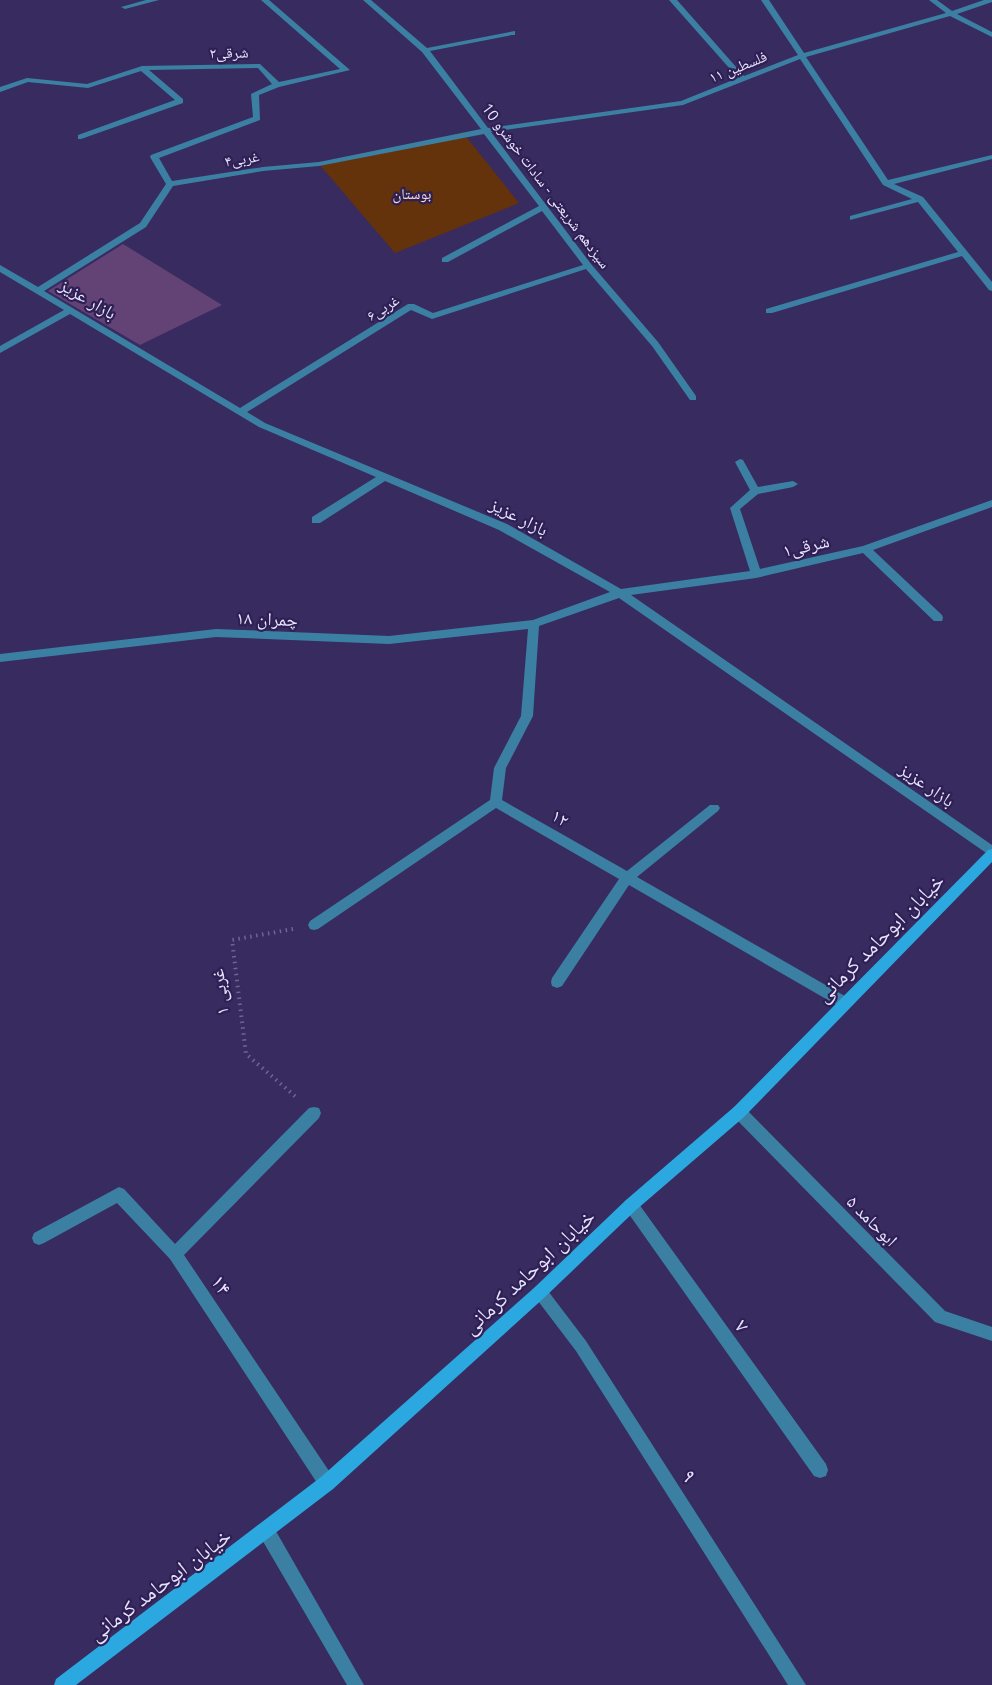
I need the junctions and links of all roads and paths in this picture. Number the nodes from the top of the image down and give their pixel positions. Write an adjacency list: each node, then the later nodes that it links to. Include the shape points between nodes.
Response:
1 (155, 0): 8 (street)
2 (265, 0): 16 (street, via 346,70)
3 (367, 0): 12 (street, سیزدهم شریعتی - سادات خوشرو 10)
4 (673, 0): 15 (street)
5 (765, 0): 13 (street)
6 (933, 0): 9 (street)
7 (991, 0): 9 (street, فلسطین ۱۱)
8 (125, 7)
9 (951, 14): 11 (street); 13 (street, فلسطین ۱۱)
10 (512, 33): 12 (street)
11 (992, 35)
12 (425, 50): 18 (street, سیزدهم شریعتی - سادات خوشرو 10)
13 (804, 55): 15 (street, فلسطین ۱۱); 21 (street)
14 (142, 68): 16 (street, شرقی۲, via 260,66); 17 (street, شرقی۲, via 88,86 27,80); 19 (street, via 180,101)
15 (743, 79): 18 (street, فلسطین ۱۱, via 683,103)
16 (277, 85): 22 (street, via 255,94 257,118 154,157)
17 (0, 90)
18 (488, 130): 22 (street, غربی۴, via 319,164); 24 (street, سیزدهم شریعتی - سادات خوشرو 10)
19 (81, 137)
20 (992, 157): 21 (street)
21 (886, 183): 23 (street)
22 (170, 184): 31 (street, via 143,225)
23 (920, 199): 25 (street); 26 (street)
24 (543, 207): 27 (street); 28 (street, سیزدهم شریعتی - سادات خوشرو 10)
25 (853, 218)
26 (963, 253): 30 (street); 33 (street)
27 (446, 260)
28 (588, 266): 35 (street, سیزدهم شریعتی - سادات خوشرو 10, via 655,344); 36 (street, غربی۶, via 432,315 411,306)
29 (0, 268): 31 (street, بازار عزیز)
30 (991, 286)
31 (39, 290): 32 (street, بازار عزیز)
32 (71, 310): 34 (street); 36 (street, بازار عزیز)
33 (769, 311)
34 (0, 350)
35 (693, 398)
36 (240, 412): 38 (street, بازار عزیز)
37 (740, 462): 40 (street)
38 (384, 477): 42 (street); 45 (street, بازار عزیز, via 503,527)
39 (793, 484): 40 (street)
40 (755, 491): 44 (street, via 735,508)
41 (992, 503): 43 (street, شرقی۱)
42 (316, 520)
43 (865, 549): 44 (street, شرقی۱); 46 (street)
44 (756, 574): 45 (street, شرقی۱)
45 (620, 593): 47 (street); 51 (street, بازار عزیز)
46 (938, 618)
47 (534, 624): 48 (street, چمران ۱۸, via 389,640 216,633); 49 (street, via 527,716 500,768)
48 (0, 658)
49 (496, 802): 52 (street, ۱۲); 53 (street)
50 (714, 808): 52 (street)
51 (992, 853): 55 (main road, خیابان ابوحامد کرمانی)
52 (626, 879): 54 (street); 55 (street, ۱۲)
53 (314, 925): 57 (path, ۱ غربی, via 232,940 246,1054)
54 (557, 982)
55 (845, 1003): 56 (main road, خیابان ابوحامد کرمانی)
56 (739, 1112): 58 (main road, خیابان ابوحامد کرمانی); 62 (street, ابوحامد ۵, via 940,1317)
57 (314, 1113): 60 (street)
58 (631, 1205): 61 (main road, خیابان ابوحامد کرمانی); 63 (street, ۷)
59 (39, 1238): 60 (street, ۱۴, via 119,1194)
60 (175, 1254): 64 (street, ۱۴)
61 (540, 1292): 64 (main road, خیابان ابوحامد کرمانی); 68 (street, ۹, via 581,1346)
62 (992, 1334)
63 (820, 1470)
64 (327, 1484): 65 (main road, خیابان ابوحامد کرمانی)
65 (267, 1532): 66 (main road, خیابان ابوحامد کرمانی); 67 (street)
66 (62, 1685)
67 (356, 1685)
68 (798, 1685)

